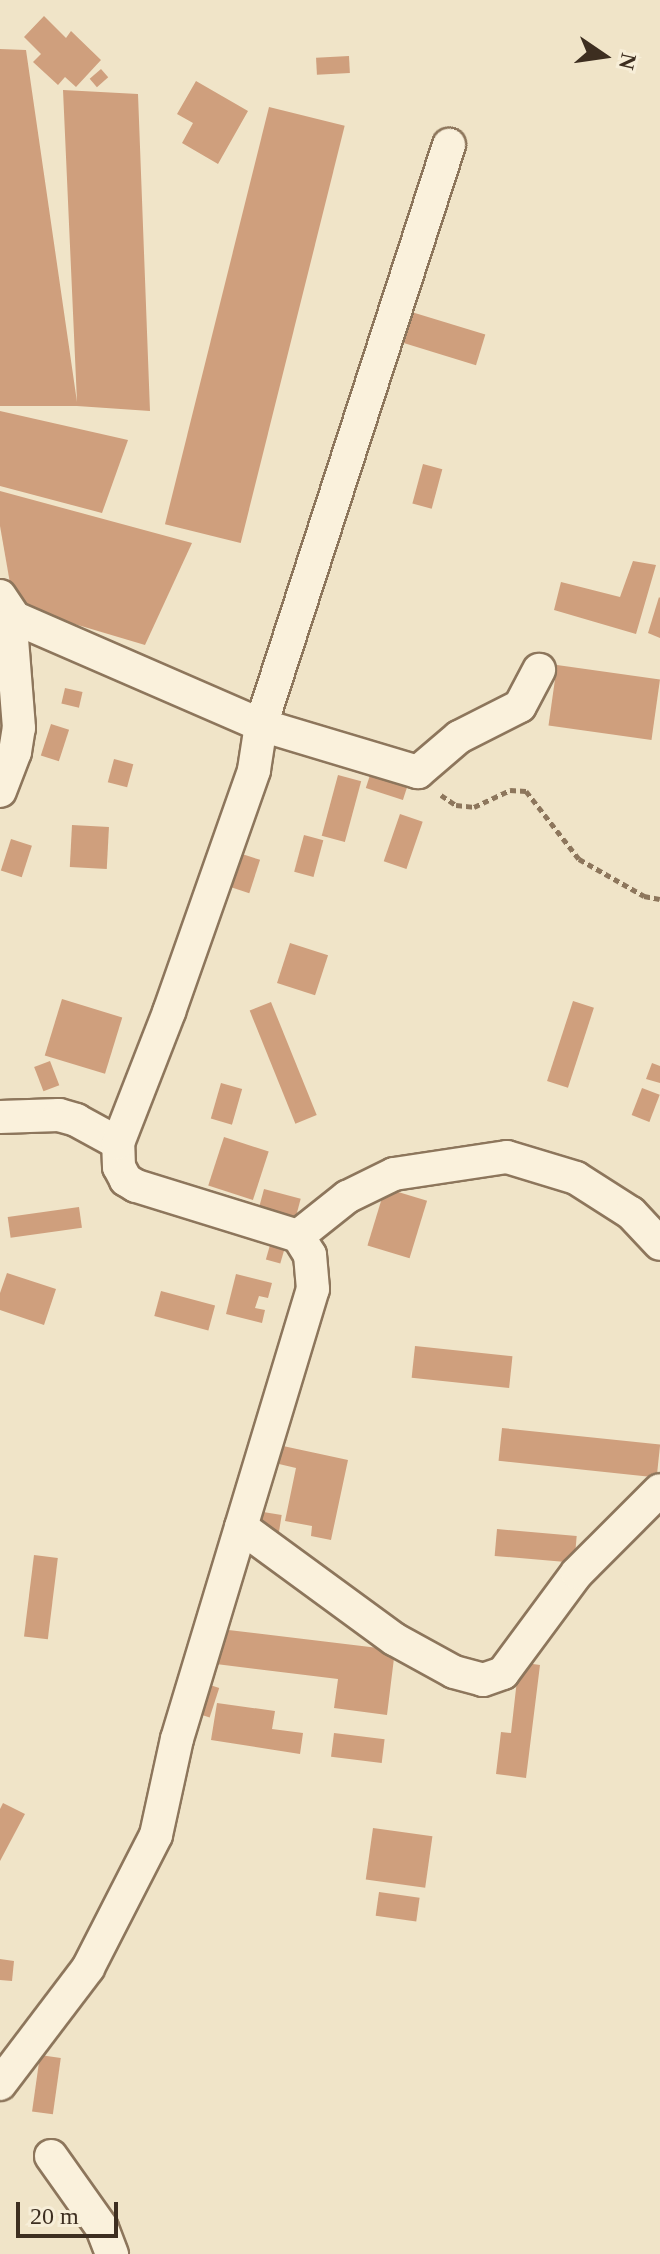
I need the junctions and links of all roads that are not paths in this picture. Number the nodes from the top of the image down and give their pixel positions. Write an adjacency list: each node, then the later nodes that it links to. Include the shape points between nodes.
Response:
1 (449, 145): 4 (street)
2 (8, 607): 4 (street); 5 (street, via 19,728)
3 (539, 670): 4 (street, via 520,706 459,737 418,772)
4 (261, 725): 7 (street, via 254,770)
5 (0, 791)
6 (0, 1117): 7 (street, via 59,1115)
7 (118, 1143): 8 (street, via 119,1167 136,1186)
8 (298, 1236): 9 (street, via 347,1197 394,1174 507,1157 576,1178 631,1213); 11 (street, via 310,1255 313,1289)
9 (660, 1244)
10 (660, 1490): 11 (street, via 577,1573 503,1673 483,1680 454,1672 394,1639)
11 (241, 1527): 12 (street, via 177,1739 156,1835 88,1968)
12 (0, 2084)
13 (51, 2156): 14 (street, via 102,2228)
14 (112, 2254)

